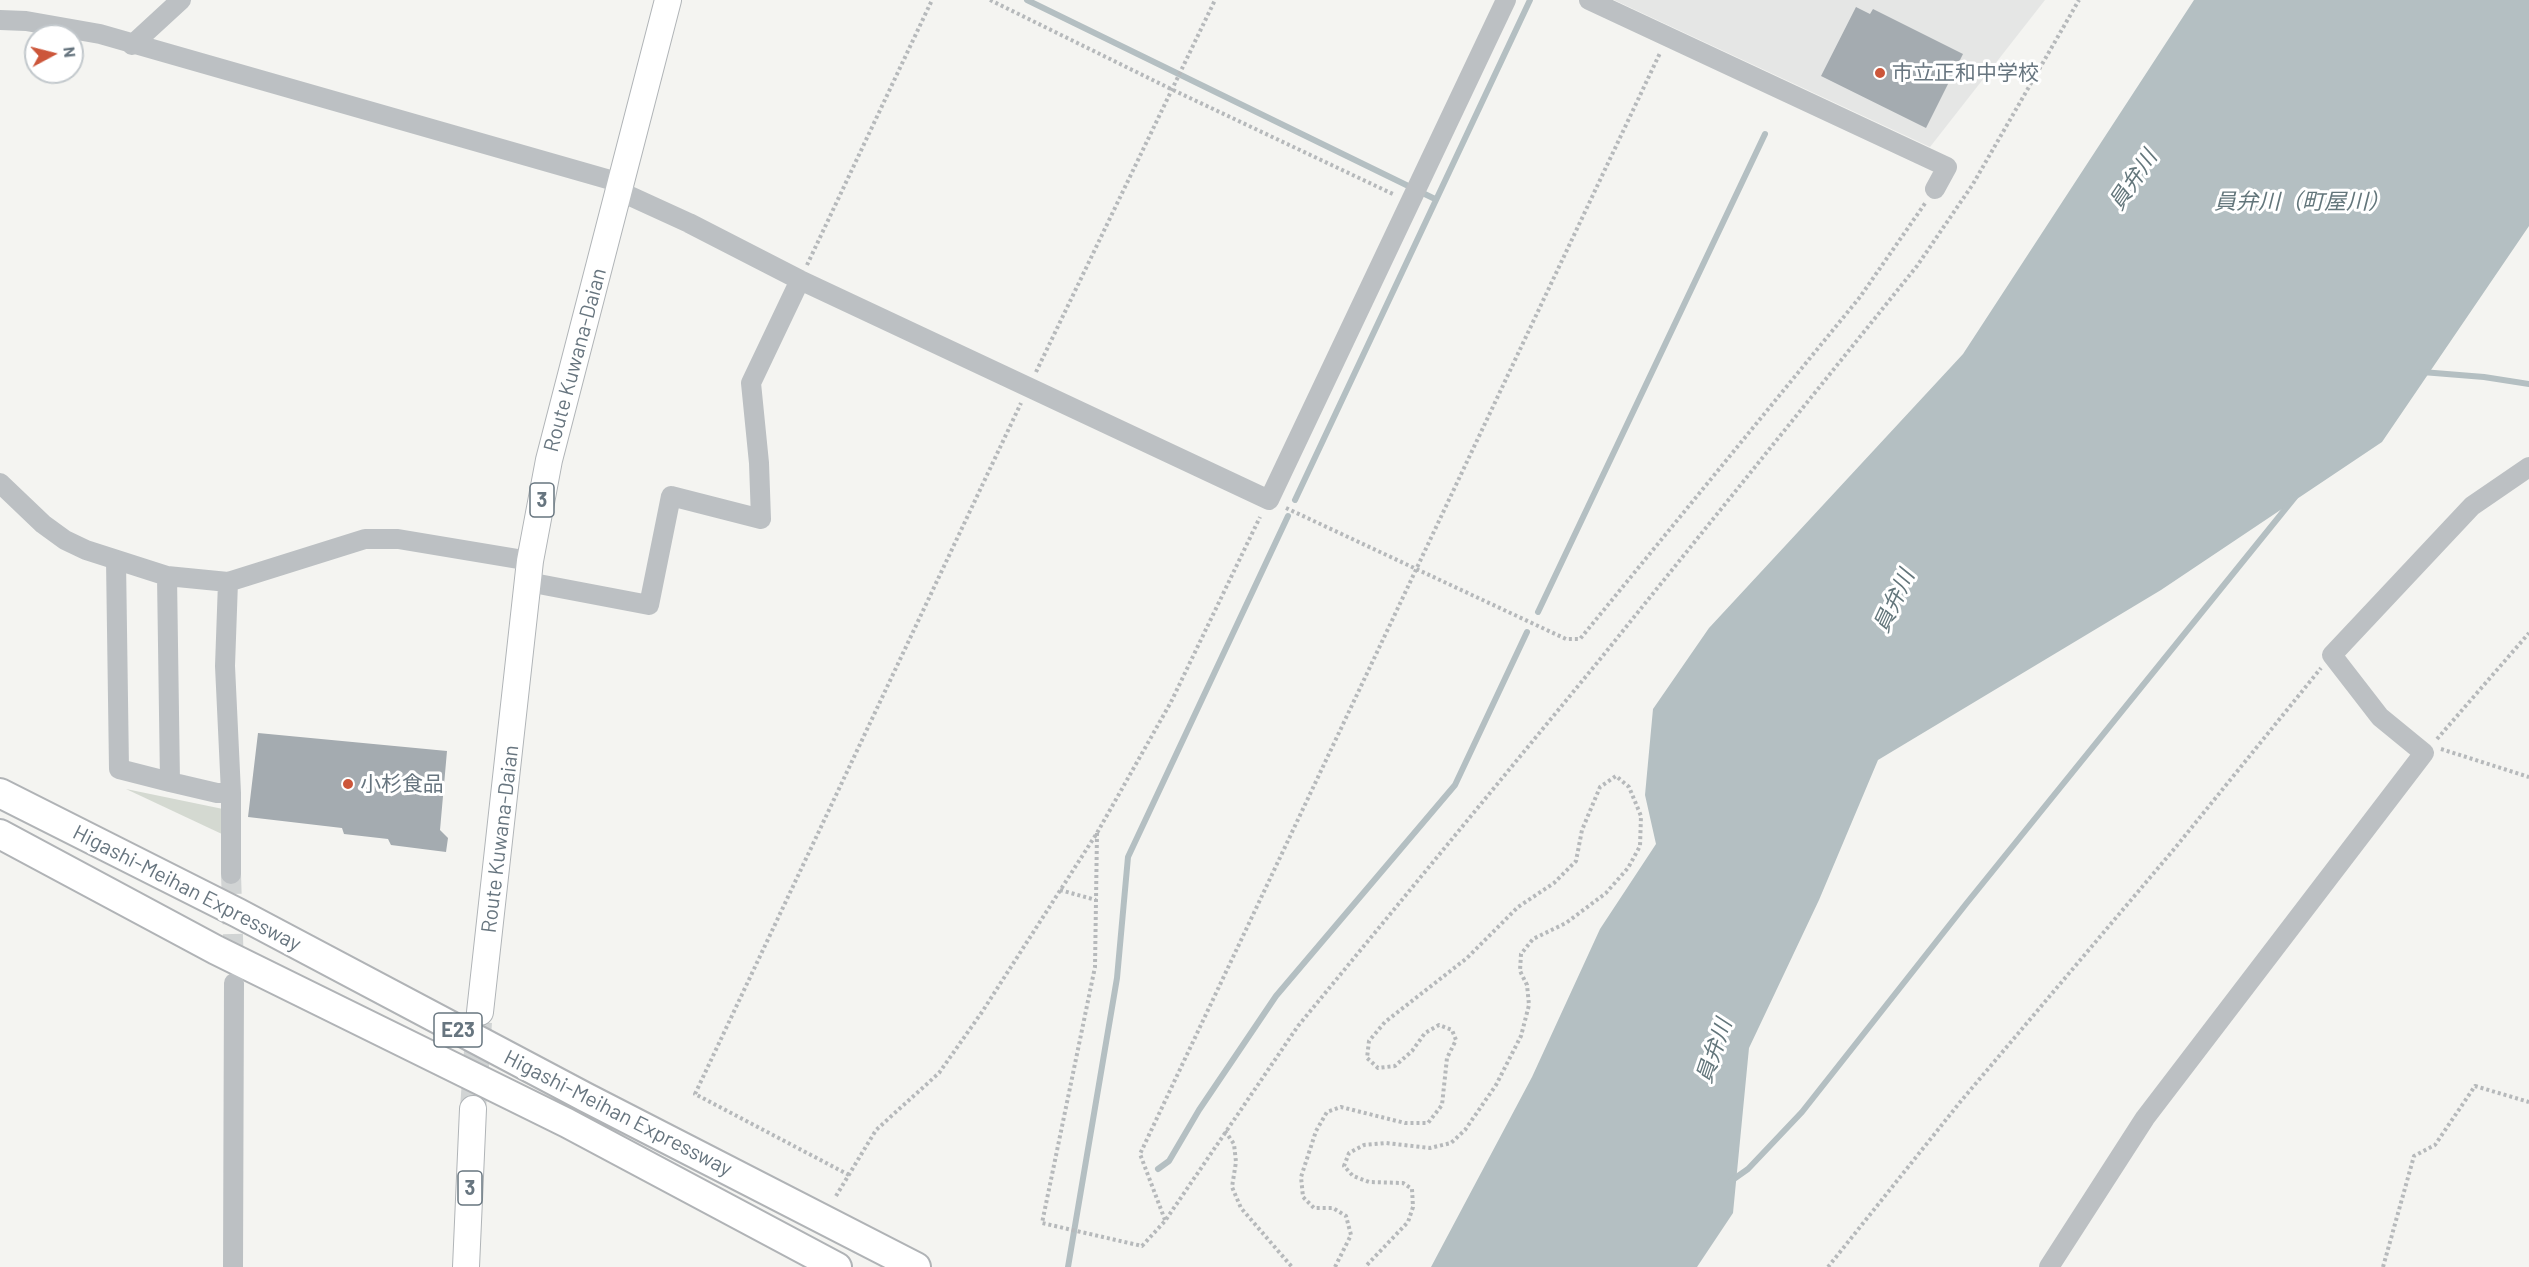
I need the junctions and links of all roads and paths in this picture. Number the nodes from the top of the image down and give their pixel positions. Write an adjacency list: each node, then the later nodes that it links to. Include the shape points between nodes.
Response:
1 (181, 0): 11 (street)
2 (668, 0): 13 (main road, Route Kuwana-Daian / 3)
3 (932, 0): 16 (path)
4 (990, 0): 12 (path)
5 (1215, 0): 12 (path)
6 (1506, 0): 15 (street)
7 (1589, 0): 10 (street)
8 (2079, 0): 41 (path, via 1973,184 1917,266 1298,1026)
9 (0, 20): 11 (street, via 100,34)
10 (1668, 36): 14 (street, via 1947,167); 22 (path)
11 (132, 45): 13 (street)
12 (1174, 88): 15 (path); 17 (path)
13 (620, 187): 16 (street); 23 (main road, Route Kuwana-Daian / 3, via 549,460)
14 (1935, 189): 22 (path, via 1860,297 1580,639 1566,639)
15 (1411, 201): 20 (street)
16 (800, 279): 17 (street); 23 (street, via 751,383 761,519 671,496 650,605)
17 (1029, 388): 20 (street); 42 (path, via 695,1094)
18 (2529, 467): 27 (street, via 2472,506)
19 (0, 483): 21 (street, via 43,525 65,540)
20 (1269, 500): 22 (path); 32 (path, via 1171,702)
21 (116, 560): 24 (street); 29 (street, via 118,769)
22 (1416, 569): 44 (path, via 1140,1154)
23 (529, 571): 25 (street, via 398,538 364,539); 38 (main road, Route Kuwana-Daian / 3)
24 (167, 576): 25 (street); 29 (street)
25 (228, 582): 31 (street, via 225,666)
26 (2529, 633): 28 (path, via 2432,746)
27 (2332, 655): 52 (path); 53 (street, via 2380,717 2424,753 2145,1118)
28 (2529, 777)
29 (170, 782): 31 (street)
30 (0, 793): 48 (highway, Higashi-Meihan Expressway / E23)
31 (231, 794): 34 (street)
32 (1097, 832): 35 (path); 36 (path)
33 (0, 834): 47 (highway, Higashi-Meihan Expressway / E23, via 216,950 567,1123)
34 (231, 874)
35 (1060, 890): 36 (path); 42 (path, via 939,1073 876,1130)
36 (1096, 900): 44 (path, via 1095,967 1042,1223 1142,1246)
37 (234, 983): 45 (street)
38 (480, 1012)
39 (2529, 1101): 54 (path, via 2475,1086 2435,1145 2414,1156)
40 (473, 1109): 46 (main road, 3)
41 (1225, 1131): 44 (path); 49 (path, via 1234,1144 1232,1187 1241,1208)
42 (849, 1175): 43 (path)
43 (836, 1197)
44 (1165, 1221)
45 (233, 1267)
46 (466, 1267)
47 (837, 1267)
48 (916, 1267)
49 (1292, 1267)
50 (1335, 1267): 51 (path, via 1351,1235 1346,1216 1333,1208 1314,1208 1303,1197 1301,1177 1316,1131 1327,1112 1341,1107 1405,1123 1428,1123 1442,1104 1447,1058 1456,1040 1452,1030 1438,1025 1425,1033 1395,1066 1378,1068 1367,1058 1369,1041 1385,1022 1467,958 1518,907 1554,883 1575,861 1582,830 1600,788 1616,777 1629,787 1641,816 1640,846 1628,868 1605,893 1566,923 1533,939 1521,954 1520,970 1527,985 1529,1005 1521,1036 1496,1086 1465,1130 1451,1143 1430,1148 1386,1143 1364,1145 1349,1153 1344,1166 1353,1176 1369,1182 1403,1183 1412,1189 1413,1206 1408,1222)
51 (1365, 1267)
52 (1828, 1267)
53 (2049, 1267)
54 (2383, 1267)

